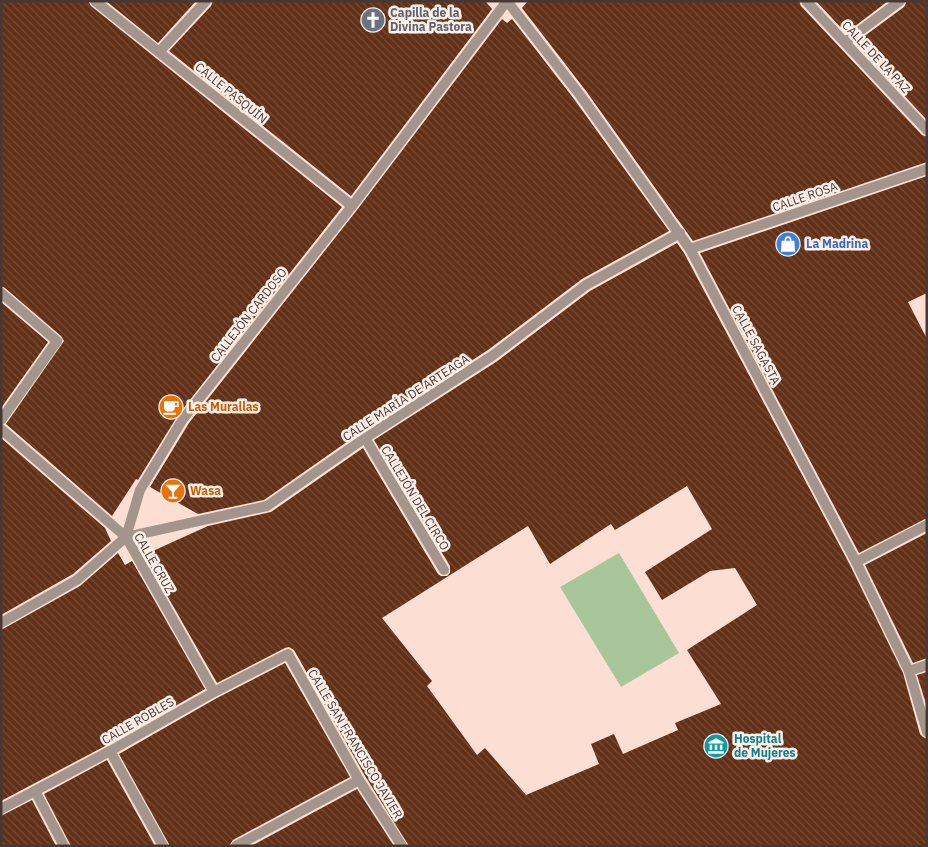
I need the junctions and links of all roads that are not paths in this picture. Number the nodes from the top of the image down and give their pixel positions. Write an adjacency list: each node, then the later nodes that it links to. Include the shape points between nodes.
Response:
1 (95, 1): 7 (street, CALLE PASQUÍN)
2 (206, 1): 7 (street)
3 (507, 1): 10 (street, CALLEJÓN CARDOSO); 11 (street, CALLE SAGASTA)
4 (806, 1): 6 (street, CALLE DE LA PAZ)
5 (900, 1): 6 (street)
6 (845, 42): 8 (street, CALLE DE LA PAZ)
7 (159, 52): 10 (street, CALLE PASQUÍN)
8 (927, 130)
9 (927, 169): 12 (street, CALLE ROSA)
10 (352, 206): 18 (street, CALLEJÓN CARDOSO, via 183,419 140,490)
11 (680, 233): 12 (street, CALLE SAGASTA); 16 (street, CALLE MARÍA DE ARTEAGA, via 586,285 492,356)
12 (690, 249): 19 (street, CALLE SAGASTA)
13 (1, 293): 14 (street, via 57,342)
14 (1, 420)
15 (1, 429): 18 (street, CALLE CRUZ)
16 (364, 438): 18 (street, CALLE MARÍA DE ARTEAGA, via 267,506); 20 (street, CALLEJÓN DEL CIRCO)
17 (927, 525): 19 (street)
18 (126, 537): 21 (street, via 77,580); 25 (street, CALLE CRUZ)
19 (856, 562): 24 (street, CALLE SAGASTA)
20 (444, 570)
21 (1, 623)
22 (288, 654): 25 (street, CALLE ROBLES); 28 (street, CALLE SAN FRANCISCO JAVIER)
23 (927, 665): 24 (street)
24 (909, 671): 26 (street, CALLE SAGASTA)
25 (214, 692): 27 (street, CALLE ROBLES)
26 (927, 732)
27 (110, 751): 29 (street, CALLE ROBLES); 32 (street)
28 (359, 780): 33 (street); 34 (street, CALLE SAN FRANCISCO JAVIER)
29 (35, 791): 30 (street, CALLE ROBLES); 31 (street)
30 (1, 809)
31 (64, 846)
32 (163, 846)
33 (236, 846)
34 (402, 846)

